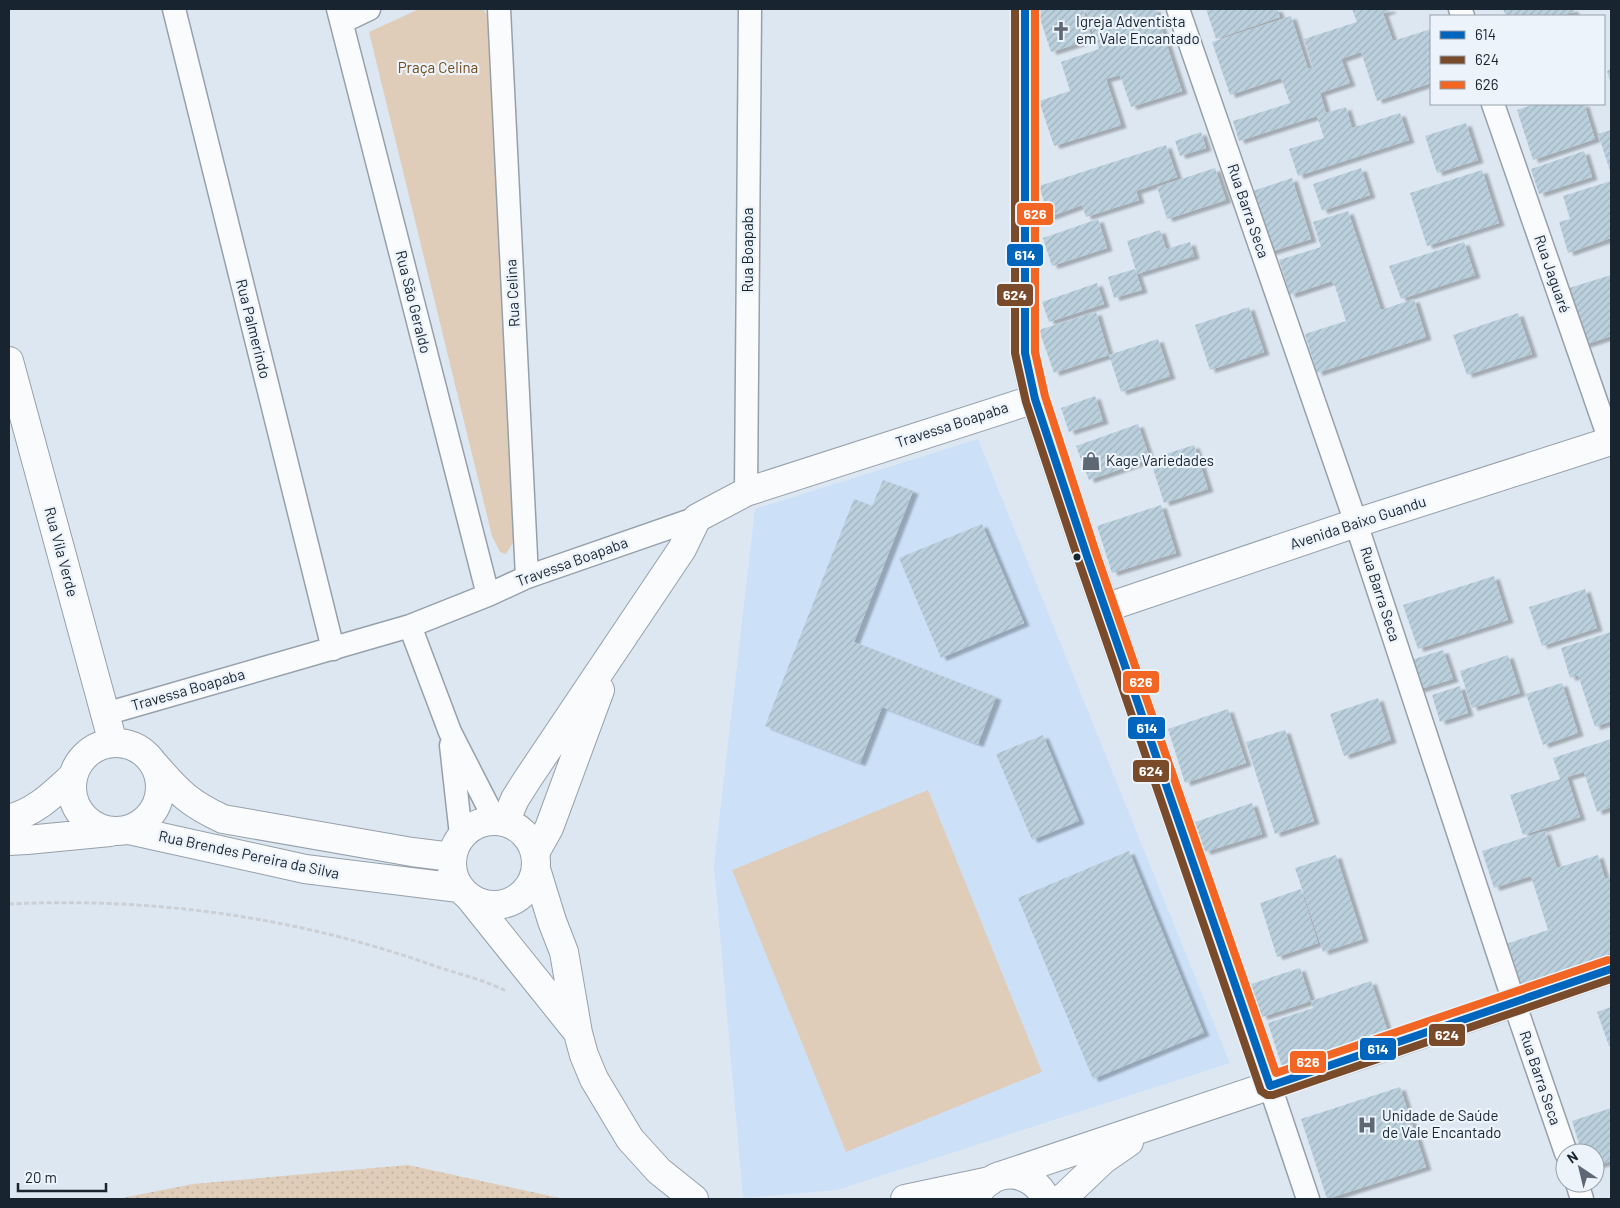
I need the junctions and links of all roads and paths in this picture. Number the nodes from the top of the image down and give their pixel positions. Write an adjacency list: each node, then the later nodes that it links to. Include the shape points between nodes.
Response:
1 (174, 9): 19 (street, Rua Palmerindo)
2 (369, 9): 7 (street)
3 (498, 9): 15 (street, Rua Celina)
4 (750, 9): 12 (street, Rua Boapaba)
5 (1025, 9): 10 (street, via 1025,352)
6 (1178, 9): 14 (street, Rua Barra Seca)
7 (340, 15): 16 (street, Rua São Geraldo)
8 (1493, 105): 11 (street, Rua Jaguaré)
9 (9, 361): 21 (street, Rua Vila Verde)
10 (1035, 399): 12 (street, Travessa Boapaba); 17 (street)
11 (1611, 442): 14 (street, Avenida Baixo Guandu)
12 (746, 492): 13 (street, Travessa Boapaba)
13 (696, 518): 15 (street, Travessa Boapaba); 20 (street, via 682,548)
14 (1356, 523): 17 (street, Avenida Baixo Guandu); 36 (street, Rua Barra Seca)
15 (527, 577): 16 (street, Travessa Boapaba)
16 (488, 595): 18 (street, Travessa Boapaba)
17 (1105, 608): 38 (street)
18 (410, 626): 19 (street, Travessa Boapaba); 22 (street)
19 (333, 649): 21 (street, Travessa Boapaba)
20 (615, 649): 26 (street); 31 (street)
21 (105, 714): 23 (street, Rua Vila Verde)
22 (450, 732): 26 (street); 30 (street)
23 (113, 743): 24 (street, via 130,745); 25 (street, via 96,748 81,760)
24 (155, 765): 28 (street, via 161,784 158,804 146,820); 30 (street, Rua Brendes Pereira da Silva, via 188,800 223,819 412,852)
25 (73, 776): 27 (street, via 38,806); 28 (street, via 72,795 79,812 92,825)
26 (505, 814): 30 (street, via 471,827); 31 (street, via 529,839)
27 (9, 819)
28 (119, 831): 29 (street, Rua Brendes Pereira da Silva); 32 (street, Rua Brendes Pereira da Silva, via 304,869)
29 (9, 841)
30 (457, 846): 32 (street, via 452,873)
31 (536, 861): 32 (street, via 530,885 518,898 502,905 485,905); 37 (street, via 564,952)
32 (464, 893): 37 (street)
33 (9, 904): 35 (path, via 69,902 164,906 277,922 387,949)
34 (1611, 969): 36 (street)
35 (511, 994)
36 (1514, 1002): 38 (street); 40 (street, Rua Barra Seca)
37 (578, 1033): 42 (street, via 594,1078 630,1139 658,1171)
38 (1270, 1086): 39 (street); 46 (street)
39 (1160, 1122): 41 (street); 45 (street, via 1103,1160)
40 (1563, 1143)
41 (989, 1185): 43 (street); 44 (street, via 1018,1175 1032,1180)
42 (694, 1199)
43 (905, 1199)
44 (1046, 1199)
45 (1062, 1199)
46 (1308, 1199)

